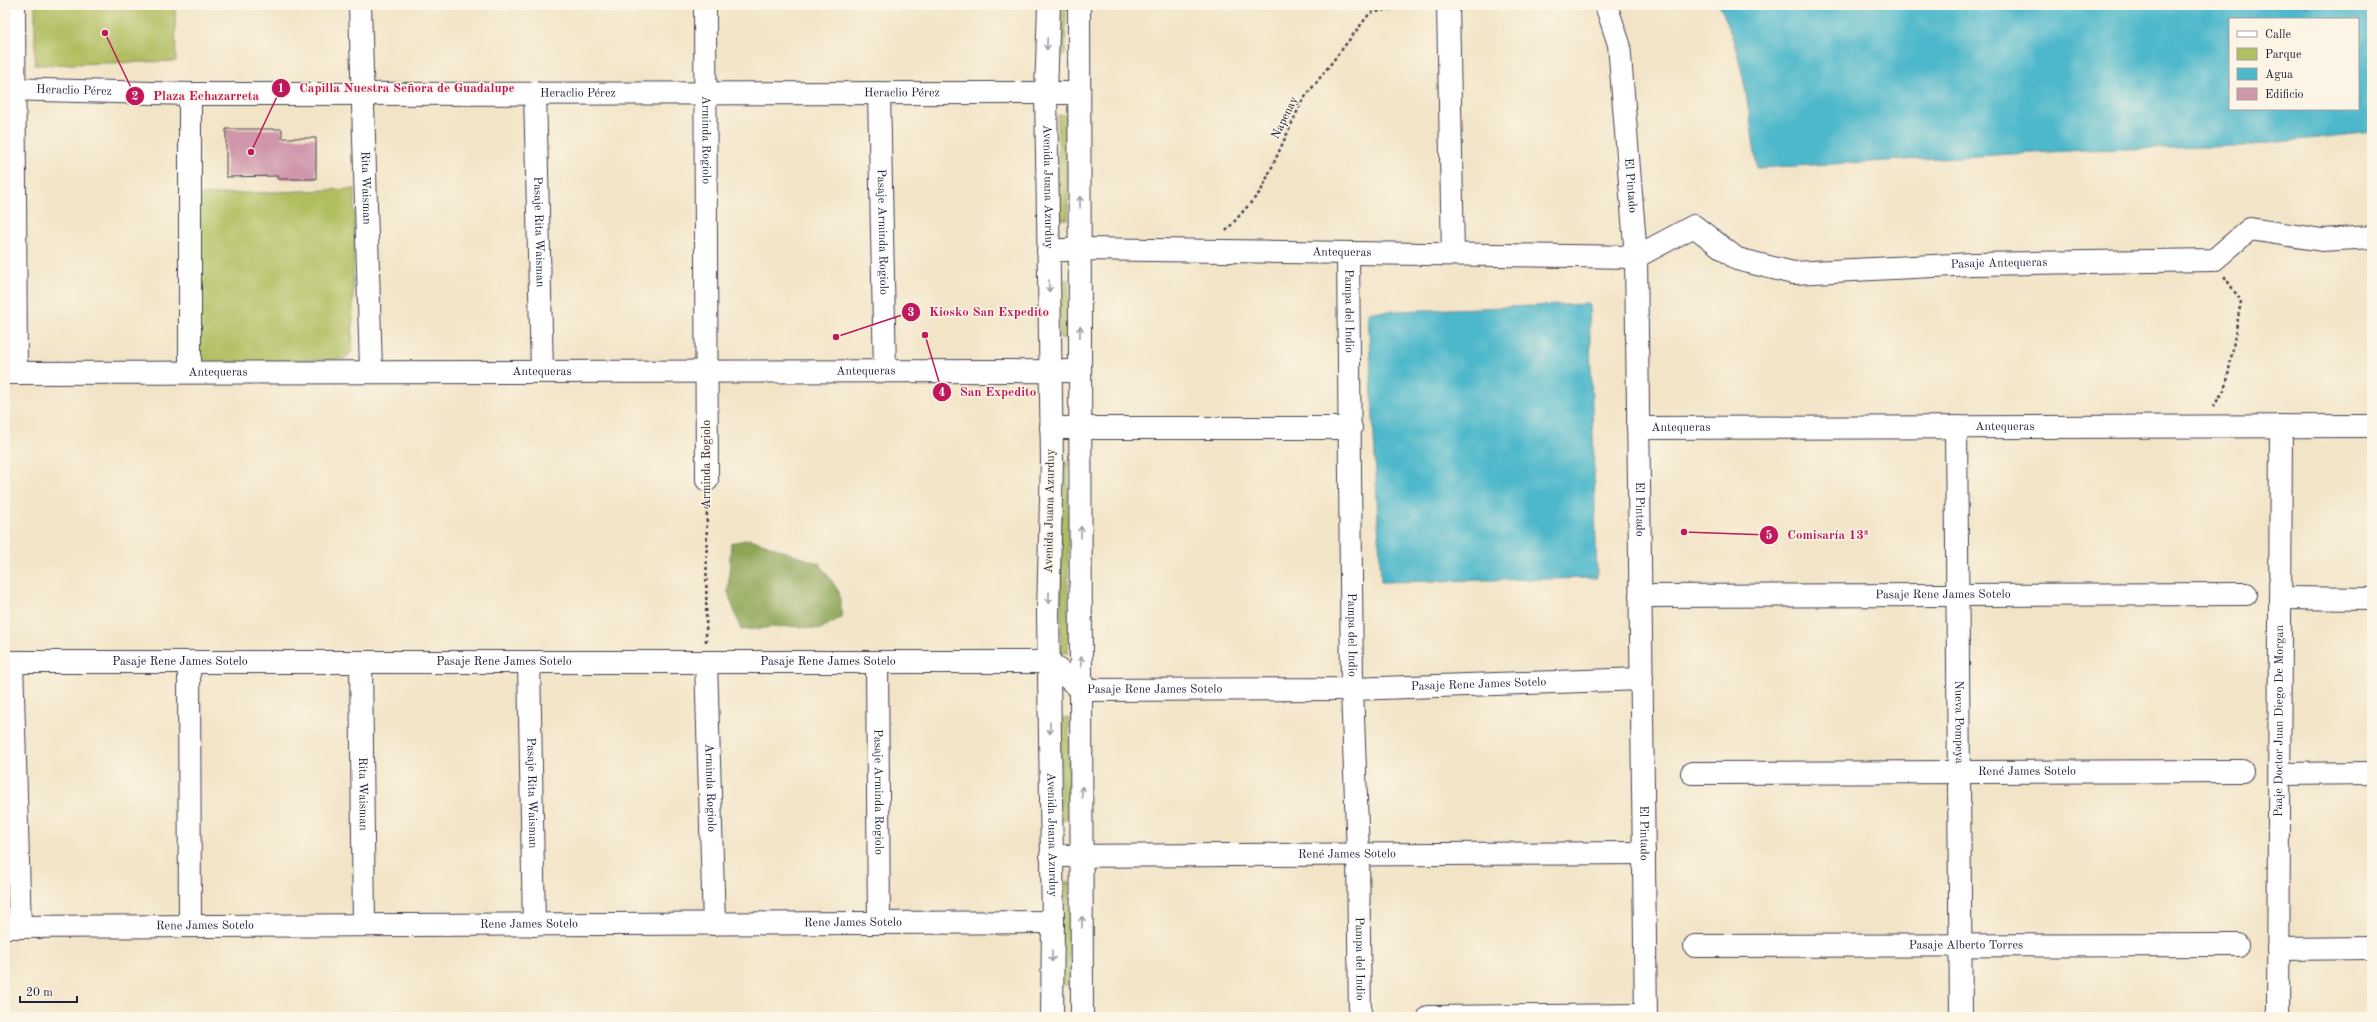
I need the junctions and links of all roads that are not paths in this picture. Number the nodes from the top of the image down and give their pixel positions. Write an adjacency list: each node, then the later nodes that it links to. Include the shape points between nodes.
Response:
1 (14, 5): 8 (street)
2 (360, 5): 9 (street, Rita Waisman)
3 (705, 5): 11 (street, Arminda Rogiolo)
4 (1049, 5): 13 (street, Avenida Juana Azurduy, one-way to 13)
5 (1079, 5): 14 (street)
6 (1448, 5): 20 (street)
7 (1606, 5): 21 (street, El Pintado, via 1619,44)
8 (10, 88): 15 (street, Heraclio Pérez); 29 (street)
9 (362, 93): 10 (street, Heraclio Pérez); 15 (street, Heraclio Pérez); 22 (street, Rita Waisman)
10 (535, 93): 11 (street, Heraclio Pérez); 25 (street, Pasaje Rita Waisman)
11 (707, 93): 12 (street, Heraclio Pérez); 23 (street, Arminda Rogiolo)
12 (879, 93): 13 (street, Heraclio Pérez); 26 (street, Pasaje Arminda Rogiolo)
13 (1046, 93): 14 (street, Heraclio Pérez); 18 (street, Avenida Juana Azurduy)
14 (1078, 93): 17 (street, one-way to 14)
15 (190, 94): 24 (street)
16 (2372, 237): 21 (street, Pasaje Antequeras, via 2322,240 2250,230 2214,260 1973,264 1794,273 1737,259 1694,226)
17 (1081, 249): 18 (street, Antequeras); 19 (street, Antequeras); 27 (street, one-way to 17)
18 (1048, 251): 28 (street, Avenida Juana Azurduy, one-way to 28)
19 (1348, 253): 20 (street, Antequeras); 35 (street, Pampa del Indio)
20 (1453, 254): 21 (street, Antequeras)
21 (1636, 257): 36 (street, El Pintado)
22 (371, 370): 24 (street, Antequeras); 25 (street, Antequeras)
23 (706, 370): 25 (street, Antequeras); 26 (street, Antequeras); 37 (street, Arminda Rogiolo)
24 (190, 371): 29 (street, Antequeras)
25 (542, 371)
26 (885, 371): 28 (street, Antequeras)
27 (1080, 371): 28 (street, Antequeras); 34 (street)
28 (1050, 372): 33 (street, Avenida Juana Azurduy)
29 (11, 373)
30 (2281, 426): 31 (street, Antequeras); 32 (street, Antequeras); 41 (street, Paaje Doctor Juan Diego De Morgan)
31 (2372, 426)
32 (1956, 427): 36 (street, Antequeras); 39 (street, Nueva Pompeya)
33 (1051, 428): 34 (street); 49 (street, Avenida Juana Azurduy, one-way to 49)
34 (1080, 428): 35 (street); 52 (street, one-way to 34)
35 (1350, 428): 51 (street, Pampa del Indio)
36 (1638, 428): 40 (street, El Pintado)
37 (707, 480)
38 (2246, 594): 39 (street, Pasaje Rene James Sotelo)
39 (1958, 595): 40 (street, Pasaje Rene James Sotelo); 55 (street, Nueva Pompeya)
40 (1640, 596): 50 (street, El Pintado)
41 (2280, 598): 42 (street); 57 (street, Paaje Doctor Juan Diego De Morgan)
42 (2372, 599)
43 (9, 662): 44 (street, Pasaje Rene James Sotelo); 68 (street)
44 (189, 662): 45 (street, Pasaje Rene James Sotelo); 67 (street)
45 (361, 662): 46 (street, Pasaje Rene James Sotelo); 65 (street, Rita Waisman)
46 (529, 662): 47 (street, Pasaje Rene James Sotelo); 66 (street, Pasaje Rita Waisman)
47 (706, 662): 48 (street, Pasaje Rene James Sotelo); 64 (street, Arminda Rogiolo)
48 (877, 662): 49 (street, Pasaje Rene James Sotelo); 63 (street, Pasaje Arminda Rogiolo)
49 (1049, 662): 52 (street, Pasaje Rene James Sotelo); 61 (street, Avenida Juana Azurduy, one-way to 61)
50 (1642, 679): 51 (street, Pasaje Rene James Sotelo); 58 (street, El Pintado)
51 (1352, 688): 52 (street, Pasaje Rene James Sotelo); 59 (street, Pampa del Indio)
52 (1082, 690): 60 (street, one-way to 52)
53 (2242, 771): 55 (street, René James Sotelo)
54 (1692, 772): 55 (street, René James Sotelo)
55 (1959, 772): 69 (street, Nueva Pompeya)
56 (2372, 773): 57 (street)
57 (2280, 774): 73 (street, Paaje Doctor Juan Diego De Morgan)
58 (1644, 853): 59 (street, René James Sotelo); 74 (street, El Pintado)
59 (1358, 854): 60 (street, René James Sotelo); 77 (street, Pampa del Indio)
60 (1082, 855): 61 (street, René James Sotelo); 76 (street, one-way to 60)
61 (1051, 856): 62 (street, Avenida Juana Azurduy)
62 (1053, 922): 63 (street, Rene James Sotelo); 75 (street, Avenida Juana Azurduy, one-way to 75)
63 (879, 923): 64 (street, Rene James Sotelo)
64 (714, 924): 66 (street, Rene James Sotelo)
65 (364, 925): 66 (street, Rene James Sotelo); 67 (street, Rene James Sotelo)
66 (534, 925)
67 (190, 926): 68 (street, Rene James Sotelo)
68 (12, 927)
69 (1960, 945): 70 (street, Pasaje Alberto Torres); 71 (street, Pasaje Alberto Torres); 79 (street, Nueva Pompeya)
70 (2238, 945)
71 (1695, 946)
72 (2372, 948): 73 (street)
73 (2278, 949): 80 (street, Paaje Doctor Juan Diego De Morgan)
74 (1646, 1016): 78 (street)
75 (1052, 1017)
76 (1082, 1017)
77 (1360, 1017)
78 (1429, 1017)
79 (1961, 1017)
80 (2278, 1017)

